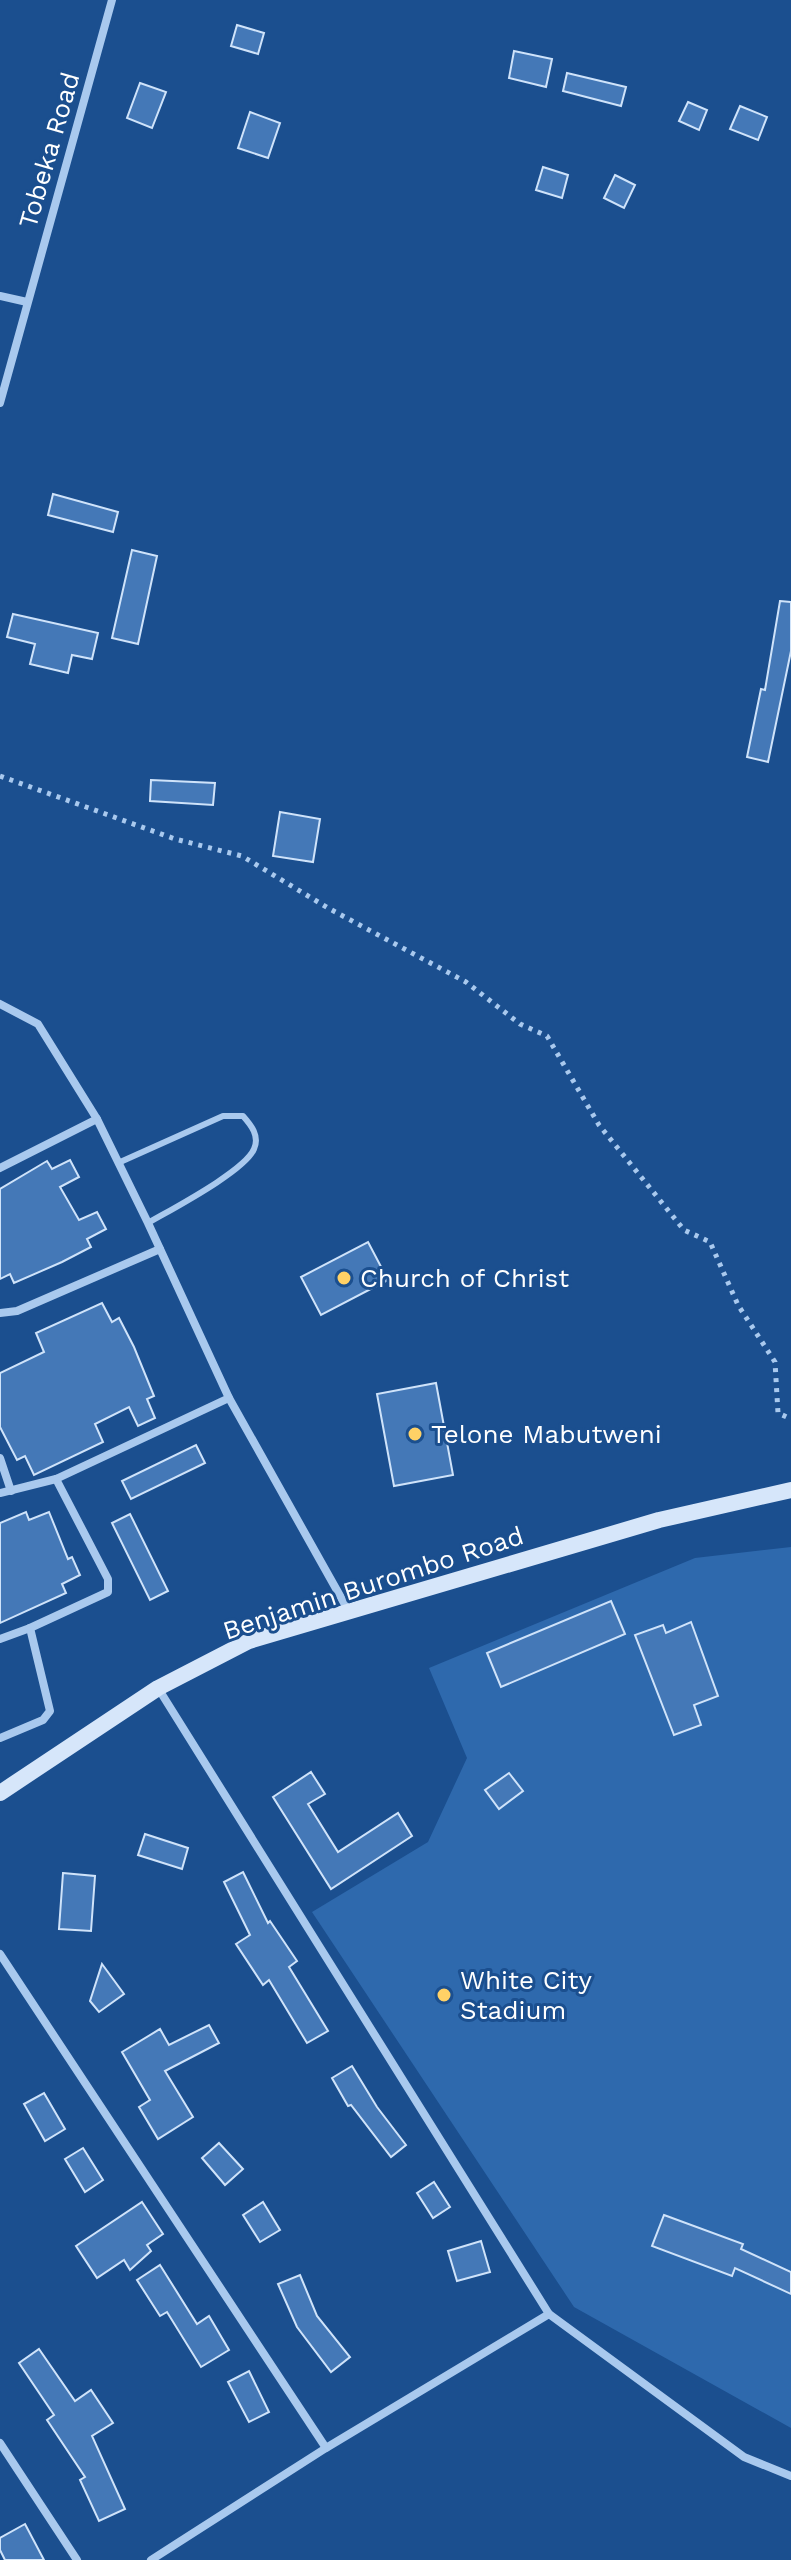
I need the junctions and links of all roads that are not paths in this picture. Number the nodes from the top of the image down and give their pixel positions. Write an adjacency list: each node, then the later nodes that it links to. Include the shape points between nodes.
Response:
1 (112, 0): 3 (street, Tobeka Road)
2 (0, 296): 3 (street)
3 (27, 302): 4 (street, Tobeka Road)
4 (0, 403)
5 (0, 1004): 6 (street, via 38,1024)
6 (97, 1119): 7 (street); 8 (street)
7 (118, 1163): 9 (street); 9 (lane, via 223,1116 243,1116 255,1130 256,1147 244,1163)
8 (0, 1168)
9 (148, 1223): 10 (street)
10 (160, 1249): 11 (street, via 17,1311); 12 (street)
11 (0, 1313)
12 (229, 1398): 14 (street); 18 (street)
13 (0, 1458): 16 (street)
14 (56, 1479): 16 (street); 19 (street, via 108,1579 108,1592)
15 (791, 1490): 18 (street, Benjamin Burombo Road, via 659,1520)
16 (11, 1491): 17 (street)
17 (0, 1493)
18 (348, 1610): 21 (street, Benjamin Burombo Road, via 249,1641)
19 (30, 1628): 20 (street); 22 (street, via 50,1711 43,1720)
20 (0, 1639)
21 (158, 1688): 23 (street, Benjamin Burombo Road); 25 (street)
22 (0, 1738)
23 (0, 1793)
24 (0, 1954): 27 (street)
25 (549, 2314): 27 (street); 28 (street, via 744,2457)
26 (0, 2443): 29 (street)
27 (326, 2448): 30 (street)
28 (791, 2476)
29 (77, 2560)
30 (151, 2560)

